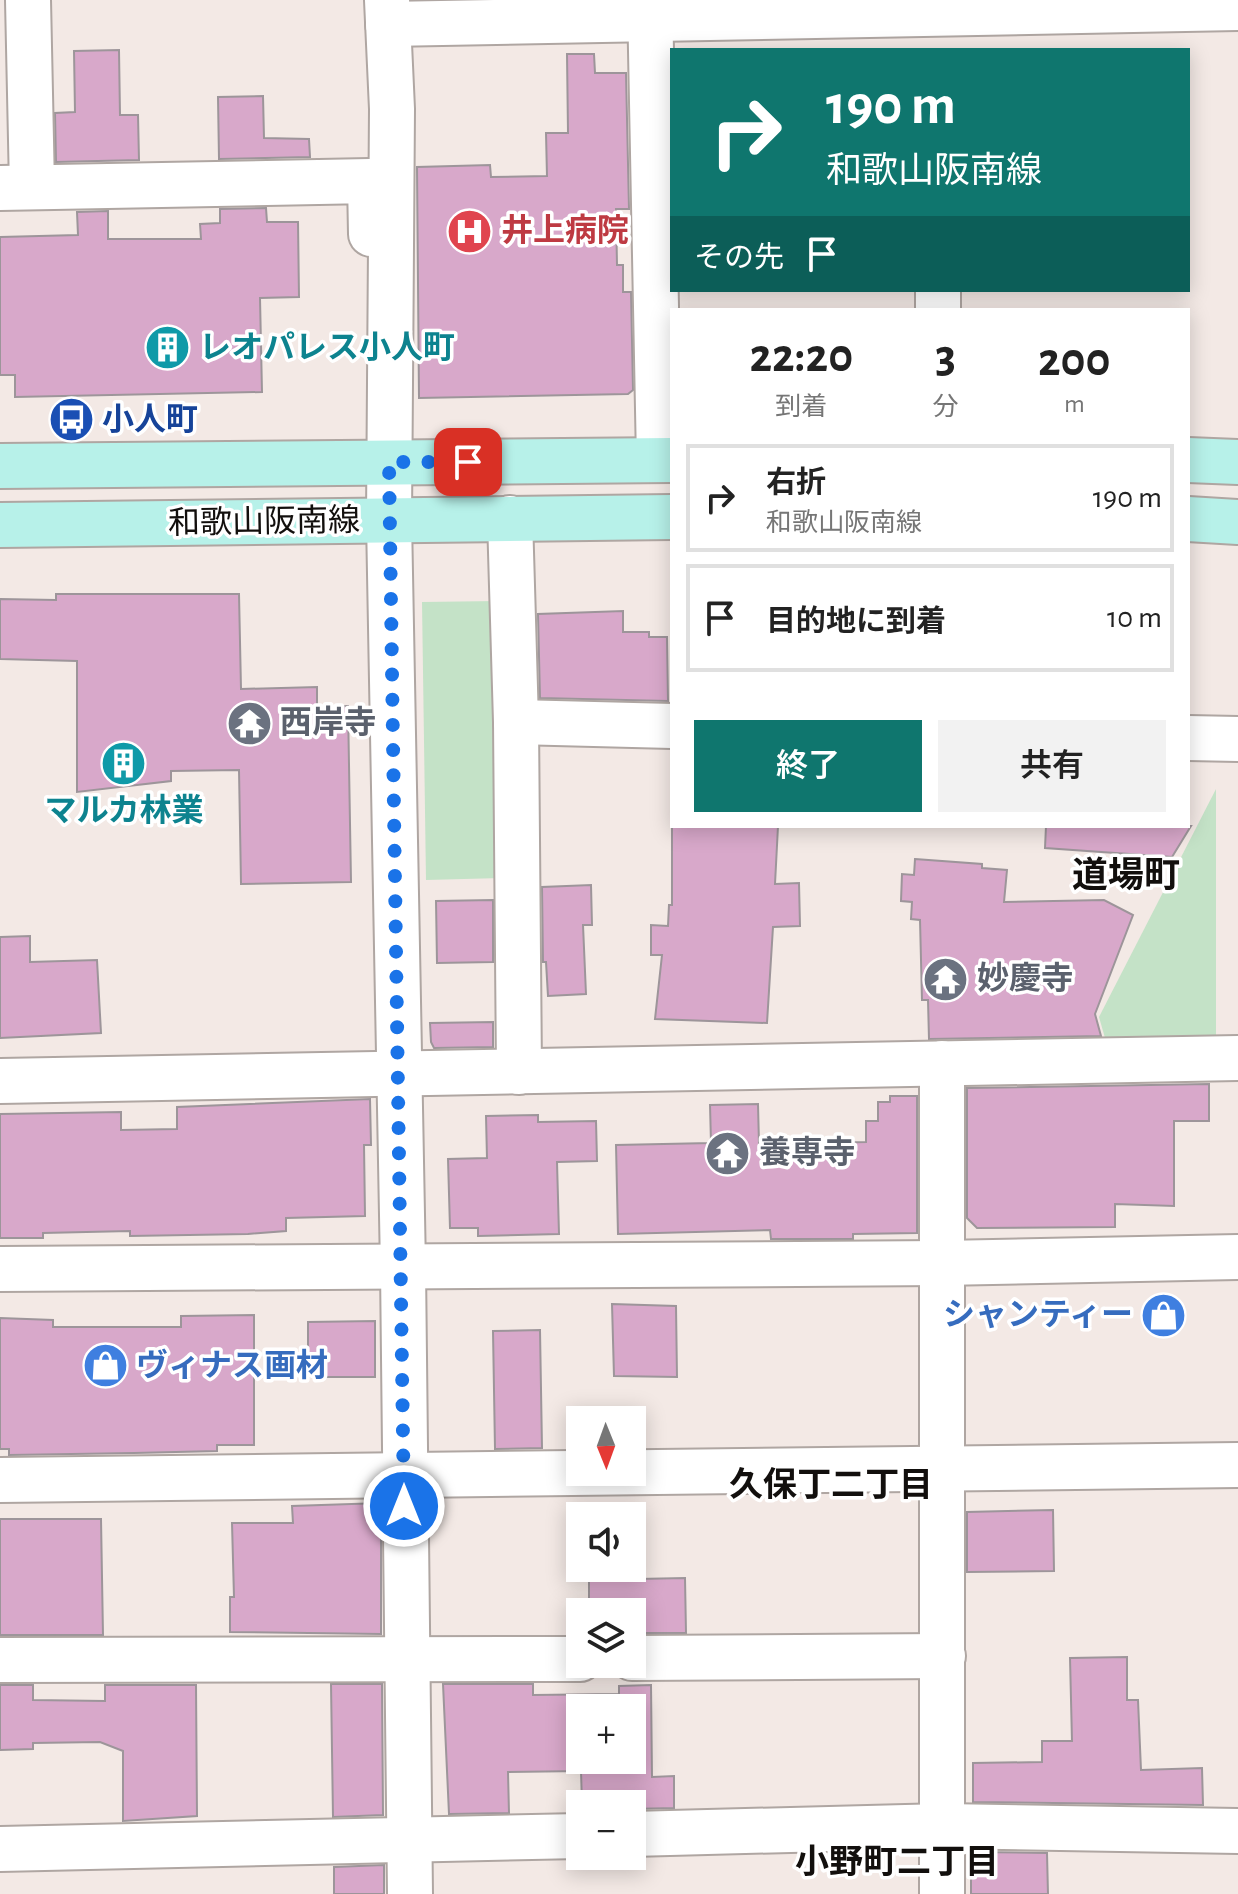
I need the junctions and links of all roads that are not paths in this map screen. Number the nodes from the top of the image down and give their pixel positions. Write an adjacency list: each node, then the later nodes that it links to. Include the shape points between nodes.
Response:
1 (28, 0): 6 (street)
2 (1238, 8): 5 (street)
3 (650, 10): 4 (street); 5 (street); 8 (street)
4 (388, 12): 7 (street)
5 (936, 21)
6 (16, 187): 7 (street, via 370,181 371,272)
7 (391, 324): 10 (street)
8 (665, 460): 10 (main road, 和歌山阪南線)
9 (1190, 460): 11 (main road)
10 (389, 462): 12 (main road, 和歌山阪南線); 16 (street)
11 (1238, 462)
12 (0, 466)
13 (670, 517): 14 (main road, 和歌山阪南線)
14 (510, 518): 16 (main road, 和歌山阪南線); 19 (street)
15 (1190, 519): 17 (main road)
16 (389, 520): 18 (main road, 和歌山阪南線); 25 (street)
17 (1238, 522)
18 (0, 525)
19 (516, 722): 20 (street); 26 (street)
20 (670, 726)
21 (1190, 738): 22 (street)
22 (1238, 739)
23 (1238, 1058): 24 (street)
24 (942, 1063): 26 (street); 29 (street)
25 (399, 1072): 26 (street); 27 (street); 30 (street)
26 (519, 1072)
27 (0, 1081)
28 (1238, 1257): 29 (street)
29 (942, 1263): 30 (street); 33 (street)
30 (403, 1268): 31 (street); 34 (street)
31 (0, 1269)
32 (1238, 1465): 33 (street)
33 (944, 1470): 34 (street); 36 (street)
34 (404, 1475): 35 (street); 40 (street)
35 (0, 1480)
36 (943, 1656): 37 (street); 41 (street)
37 (646, 1658)
38 (566, 1659): 40 (street)
39 (0, 1660): 40 (street)
40 (406, 1660): 45 (street)
41 (944, 1826): 42 (street); 43 (street); 48 (street)
42 (1238, 1831)
43 (646, 1834)
44 (566, 1836): 45 (street)
45 (409, 1840): 46 (street); 47 (street)
46 (0, 1849)
47 (410, 1894)
48 (942, 1894)

